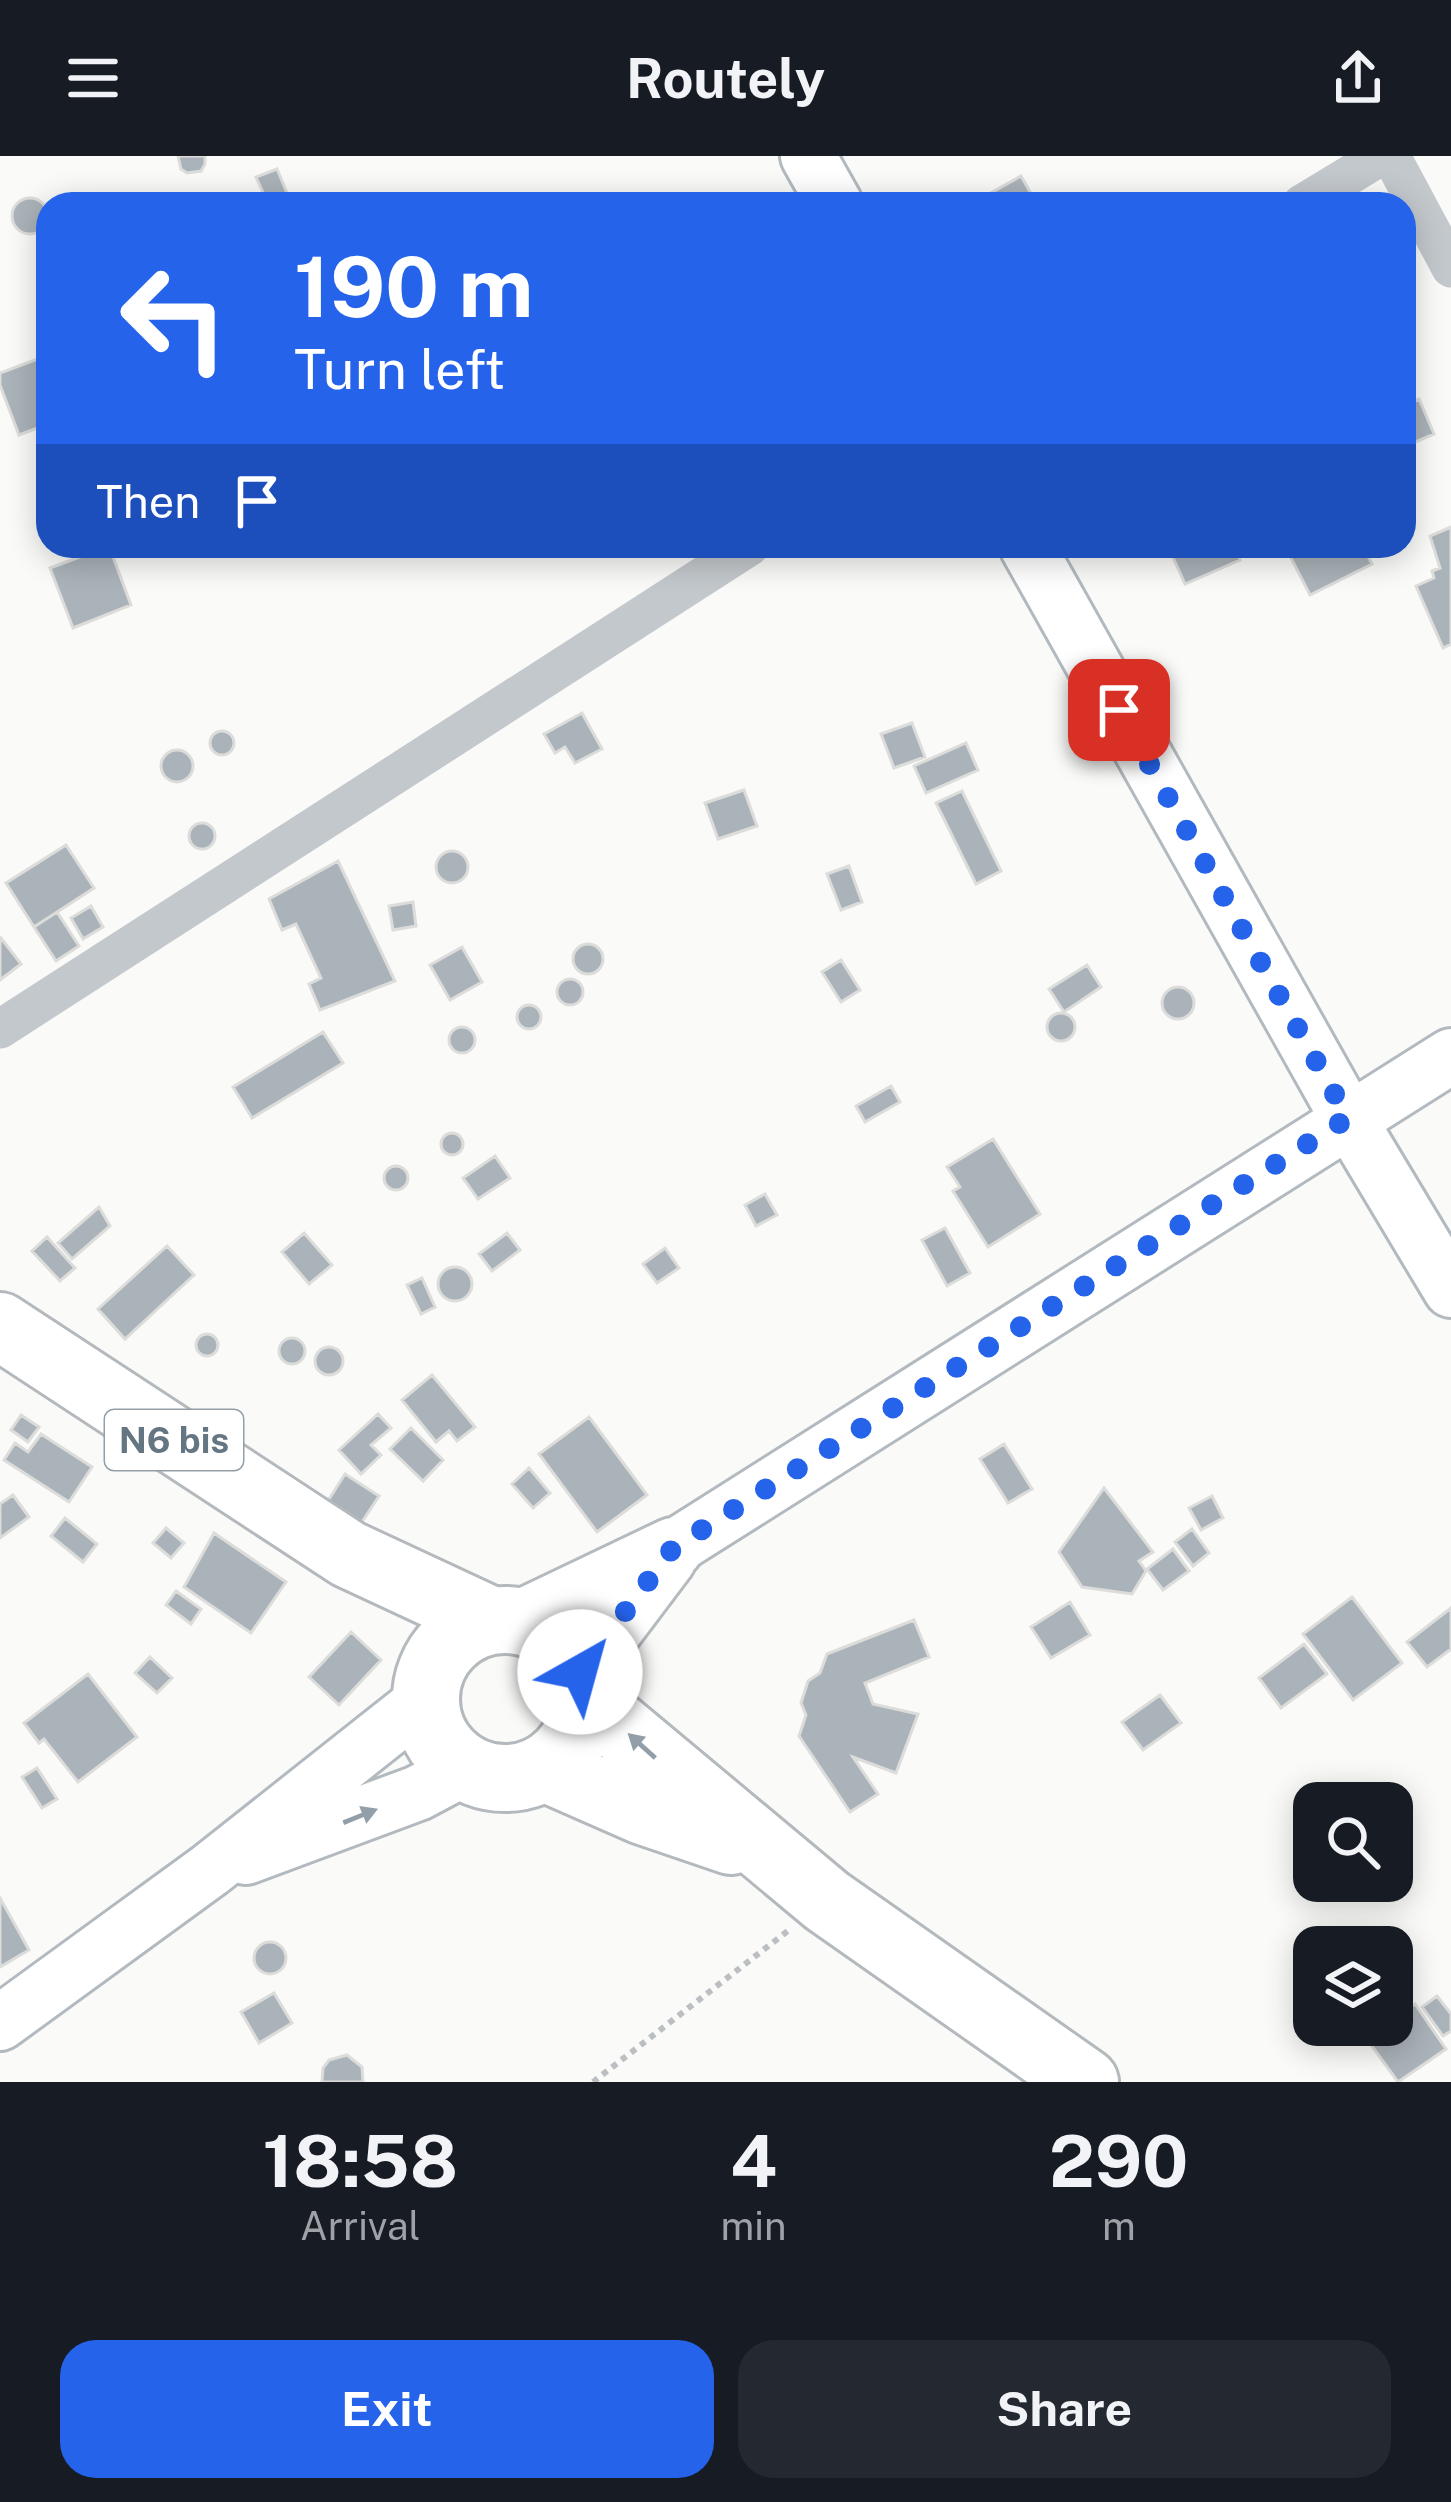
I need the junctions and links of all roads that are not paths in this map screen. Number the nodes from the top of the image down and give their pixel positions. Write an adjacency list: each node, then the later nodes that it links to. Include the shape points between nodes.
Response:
1 (808, 156): 4 (main road)
2 (1382, 156): 5 (street)
3 (1391, 156): 6 (street)
4 (828, 192)
5 (1322, 192)
6 (1410, 192)
7 (1416, 203): 8 (street)
8 (1451, 268)
9 (731, 558): 11 (street)
10 (1034, 558): 13 (main road)
11 (0, 1029)
12 (1451, 1055): 13 (main road)
13 (1348, 1118): 14 (main road); 16 (main road)
14 (1451, 1290)
15 (8, 1344): 17 (highway, N6 bis)
16 (673, 1548): 18 (main road); 20 (main road)
17 (348, 1554): 18 (highway); 19 (highway)
18 (506, 1621): 19 (highway, via 466,1630 444,1648); 20 (highway, via 555,1637)
19 (428, 1685): 21 (highway, via 436,1739); 24 (main road)
20 (582, 1686): 22 (highway, via 580,1726); 23 (highway, one-way to 20)
21 (465, 1768): 22 (highway, via 491,1777); 24 (main road, one-way to 21)
22 (544, 1768): 23 (highway)
23 (761, 1850): 26 (highway)
24 (210, 1870): 25 (main road)
25 (0, 2024)
26 (1085, 2082)

